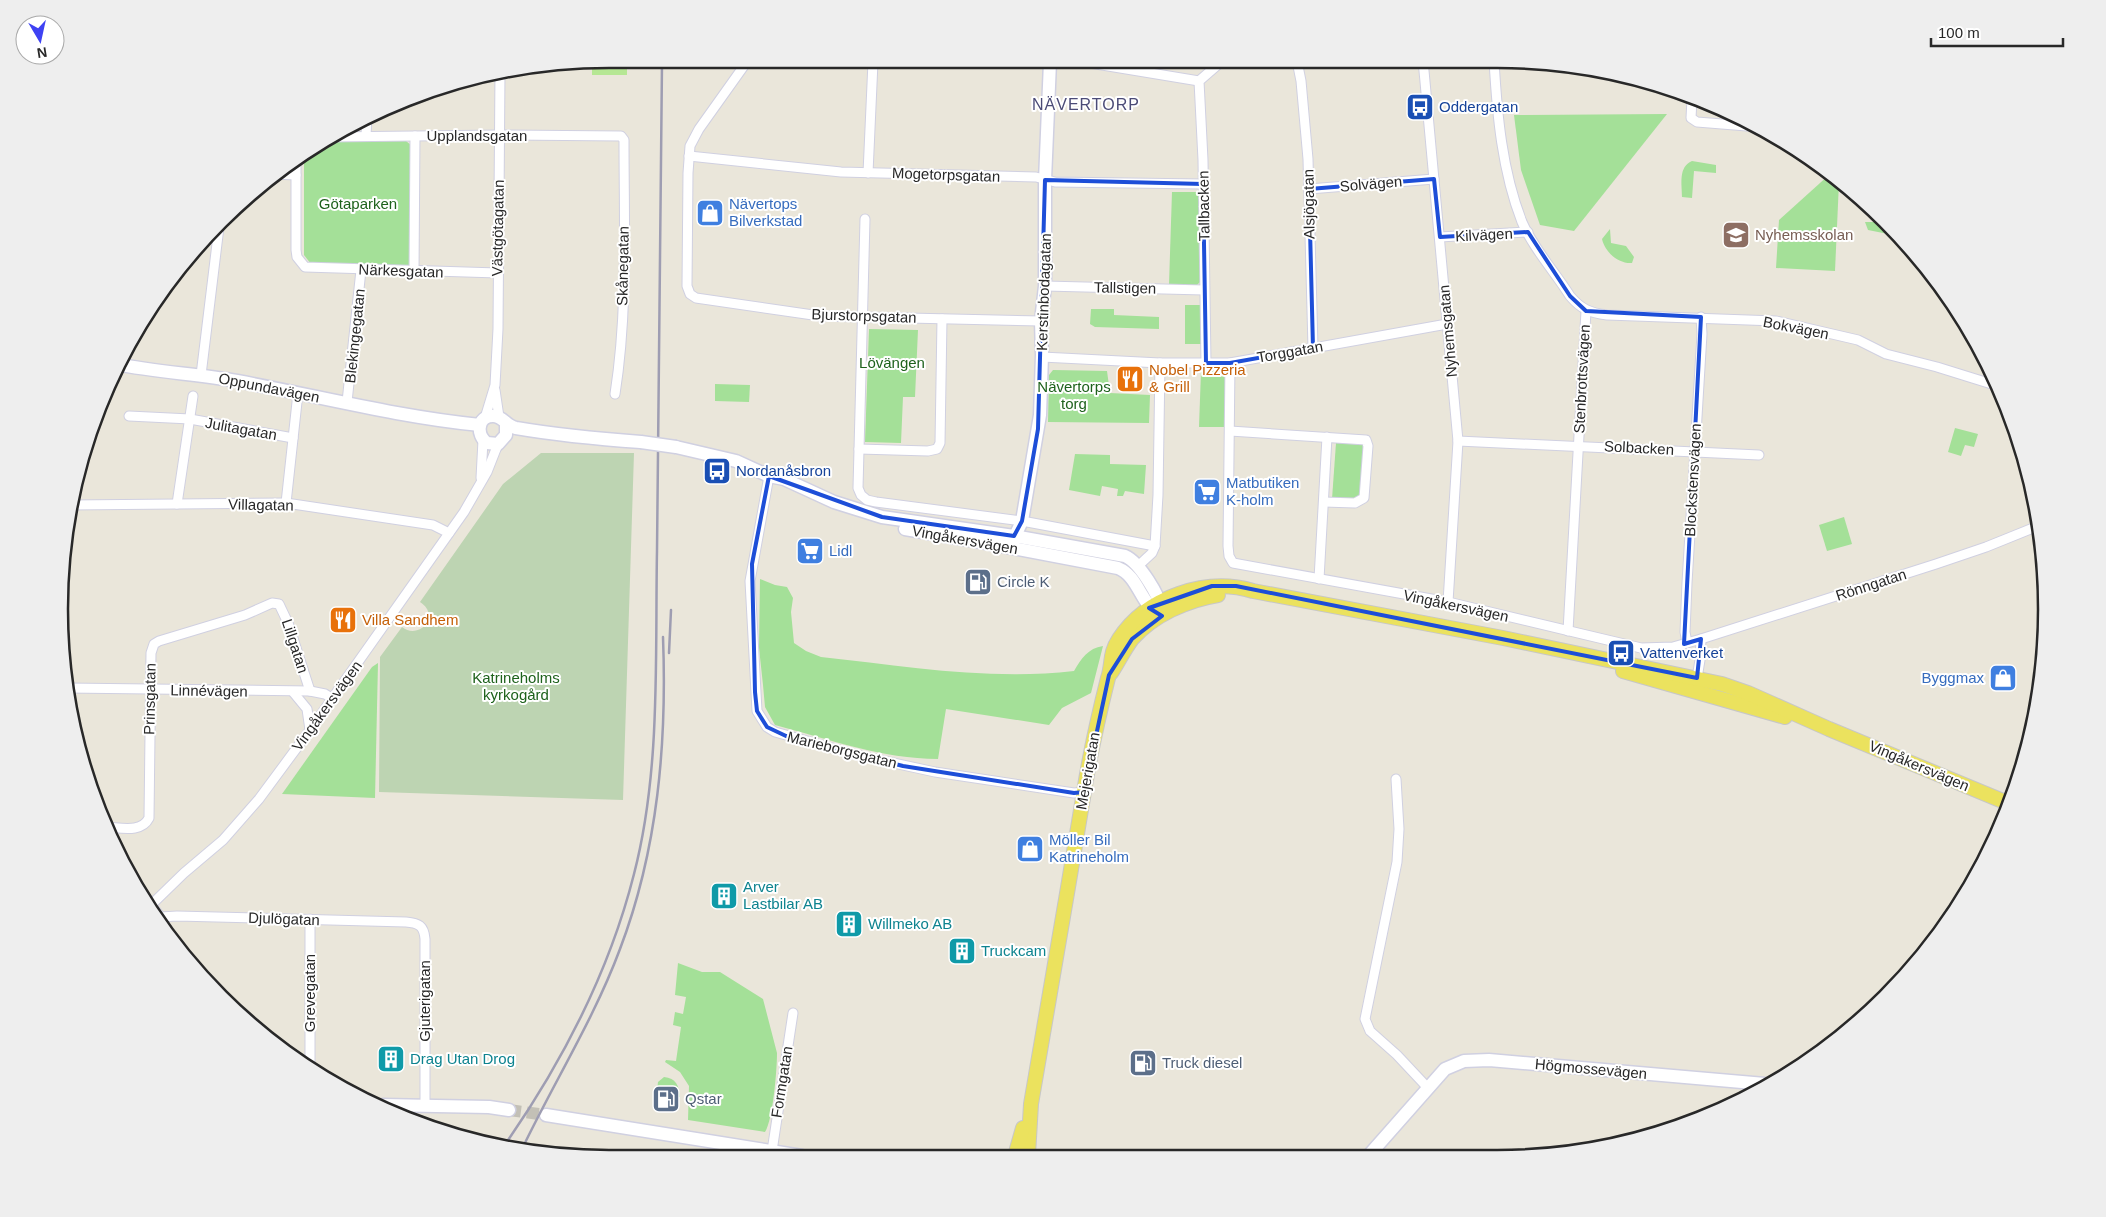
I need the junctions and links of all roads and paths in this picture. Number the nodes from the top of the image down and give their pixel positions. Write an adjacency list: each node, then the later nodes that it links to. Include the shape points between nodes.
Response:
1 (740, 68): 19 (street, via 693,139)
2 (873, 68): 21 (street)
3 (1050, 68): 25 (street, Kerstinbodagatan)
4 (1120, 68): 10 (street)
5 (1214, 68): 10 (street)
6 (1298, 68): 27 (street, Alsjögatan)
7 (1424, 68): 24 (street, Nyhemsgatan)
8 (1495, 68): 29 (street, Stenbrottsvägen, via 1502,146)
9 (500, 79): 14 (street, Västgötagatan)
10 (1199, 81): 26 (street, Tallbacken)
11 (1692, 104): 13 (street, via 1691,118 1698,122)
12 (367, 124): 15 (street)
13 (1742, 126)
14 (499, 135): 16 (street, Upplandsgatan); 18 (street, Upplandsgatan, via 615,135); 34 (street, Västgötagatan)
15 (366, 136): 16 (street, Upplandsgatan); 17 (street, Upplandsgatan)
16 (415, 136): 33 (street)
17 (344, 137)
18 (623, 138): 53 (street, Skånegatan, via 623,311)
19 (690, 156): 21 (street, Mogetorpsgatan); 38 (street, Bjurstorpsgatan, via 687,286 690,294 696,298 820,316)
20 (296, 167): 23 (street)
21 (868, 173): 25 (street, Mogetorpsgatan, via 1036,177)
22 (285, 175): 23 (street)
23 (296, 175): 32 (street, Närkesgatan, via 297,257 304,266 312,268)
24 (1434, 179): 27 (street, Solvägen); 31 (street, Nyhemsgatan)
25 (1045, 180): 26 (street, Mogetorpsgatan); 35 (street, Kerstinbodagatan)
26 (1203, 184): 36 (street, Tallbacken)
27 (1309, 190): 43 (street, Alsjögatan)
28 (865, 219): 38 (street, Vingåkersvägen)
29 (1528, 232): 31 (street, Kilvägen); 37 (street, Stenbrottsvägen, via 1570,296)
30 (218, 235): 49 (street)
31 (1440, 238): 42 (street, Nyhemsgatan)
32 (361, 270): 33 (street, Närkesgatan); 55 (street, Blekingegatan)
33 (414, 272): 34 (street, Närkesgatan)
34 (498, 272): 51 (street, Västgötagatan)
35 (1045, 286): 36 (street, Tallstigen); 41 (street, Kerstinbodagatan)
36 (1204, 290): 45 (street, Tallbacken)
37 (1586, 311): 39 (street, Bokvägen, via 1607,315); 66 (street, Stenbrottsvägen)
38 (861, 316): 40 (street, Bjurstorpsgatan); 67 (street, Vingåkersvägen)
39 (1701, 317): 50 (street, Bokvägen, via 1776,321 1798,326 1858,340 1886,354); 68 (street, Blockstensvägen)
40 (942, 319): 41 (street, Bjurstorpsgatan); 67 (street, via 940,443 937,449)
41 (1041, 321): 44 (street, Kerstinbodagatan)
42 (1447, 324): 43 (street, Torggatan); 65 (street, Nyhemsgatan)
43 (1313, 348): 47 (street, Torggatan)
44 (1042, 357): 46 (street, Torggatan); 76 (street, Kerstinbodagatan, via 1038,429)
45 (1206, 362): 46 (street, Torggatan); 47 (street, Torggatan)
46 (1160, 363): 80 (street)
47 (1230, 364): 60 (street)
48 (125, 366): 49 (street, Oppundavägen)
49 (201, 375): 52 (street, Oppundavägen)
50 (1989, 383)
51 (495, 385): 58 (street, Västgötagatan); 59 (street, Västgötagatan)
52 (298, 393): 55 (street, Oppundavägen); 63 (street)
53 (615, 394)
54 (193, 396): 57 (street, Julitagatan)
55 (347, 402): 59 (street, Oppundavägen)
56 (129, 416): 57 (street, Julitagatan)
57 (190, 419): 63 (street, Julitagatan); 73 (street, Julitagatan)
58 (503, 421): 59 (street, Vingåkersvägen, via 494,416); 61 (street, Vingåkersvägen, via 515,428); 64 (street, Vingåkersvägen, via 507,432)
59 (482, 430): 64 (street, Vingåkersvägen, via 492,444); 71 (street, Vingåkersvägen)
60 (1230, 431): 62 (street); 82 (street, Vingåkersvägen, via 1229,556 1240,565)
61 (565, 435): 64 (street, Vingåkersvägen); 70 (street, Vingåkersvägen, bridge, via 676,447 736,461)
62 (1327, 437): 72 (street); 72 (street, via 1366,440 1366,480 1365,494 1360,501)
63 (293, 438): 74 (street)
64 (502, 440): 71 (street, Vingåkersvägen)
65 (1458, 441): 66 (street, Solbacken); 83 (street, Nyhemsgatan)
66 (1579, 446): 68 (street, Solbacken); 86 (street, Stenbrottsvägen)
67 (859, 449): 76 (street, Vingåkersvägen, via 858,488 866,500)
68 (1694, 451): 69 (street, Solbacken); 88 (street, Blockstensvägen)
69 (1759, 455)
70 (769, 476): 79 (street, Vingåkersvägen, via 800,494 864,520 899,528); 100 (street, Marieborgsgatan, via 750,581 757,711 767,727 786,736 903,766)
71 (480, 484): 78 (street, Vingåkersvägen)
72 (1324, 502): 82 (street)
73 (177, 504): 74 (street, Villagatan); 75 (street, Villagatan)
74 (286, 504): 78 (street, Villagatan, via 432,525)
75 (78, 505)
76 (1022, 521): 79 (street, Vingåkersvägen); 80 (street, Vingåkersvägen)
77 (2032, 528): 87 (street, Rönngatan, via 1936,564)
78 (449, 533): 96 (street, Vingåkersvägen)
79 (1012, 542): 81 (street, Vingåkersvägen, via 1124,556 1132,560)
80 (1155, 546): 81 (street, via 1150,556)
81 (1133, 570): 85 (street, Vingåkersvägen)
82 (1319, 579): 83 (street, Vingåkersvägen)
83 (1448, 602): 86 (street, Vingåkersvägen)
84 (277, 604): 92 (street, Prinsgatan, via 154,644); 93 (street, Lillgatan, via 288,623)
85 (1157, 609): 89 (main road, Vingåkersvägen, via 1201,598 1253,591); 100 (main road, Mejerigatan, via 1132,639 1109,676 1093,738)
86 (1568, 631): 88 (street, Vingåkersvägen, via 1641,648 1673,647)
87 (1701, 639): 88 (street, Rönngatan); 90 (street)
88 (1686, 643)
89 (1550, 648): 90 (main road, Vingåkersvägen); 94 (main road, Vingåkersvägen)
90 (1697, 678): 94 (main road); 97 (main road, Vingåkersvägen, via 1748,693)
91 (74, 688): 92 (street, Linnévägen)
92 (151, 690): 95 (street, Linnévägen); 102 (street, Prinsgatan, via 149,818 140,828)
93 (310, 691): 95 (street, Linnévägen); 96 (street, Linnévägen)
94 (1692, 691): 97 (main road, Vingåkersvägen)
95 (293, 692): 98 (street, via 307,709)
96 (333, 699): 98 (street, Vingåkersvägen)
97 (1829, 729): 101 (main road, Vingåkersvägen)
98 (310, 730): 103 (street, Vingåkersvägen, via 236,827)
99 (1396, 779): 110 (street, via 1397,862 1365,1020 1370,1032)
100 (1084, 792): 111 (main road, Mejerigatan)
101 (2003, 801)
102 (114, 827)
103 (154, 902)
104 (166, 919): 105 (street, Djulögatan, via 177,916)
105 (310, 919): 106 (street, Djulögatan, via 406,922); 108 (street, Grevegatan)
106 (422, 927): 113 (street, Gjuterigatan, via 425,939)
107 (792, 1013): 116 (street, Formgatan)
108 (310, 1059)
109 (1757, 1083): 110 (street, Högmossevägen, via 1476,1059 1455,1063)
110 (1427, 1087): 119 (street, Högmossevägen)
111 (1031, 1104): 117 (main road, Mejerigatan); 118 (main road, Mejerigatan)
112 (395, 1105): 113 (street)
113 (426, 1106): 114 (street)
114 (509, 1110)
115 (546, 1115): 116 (street)
116 (772, 1150)
117 (1017, 1150)
118 (1028, 1150)
119 (1373, 1150)

